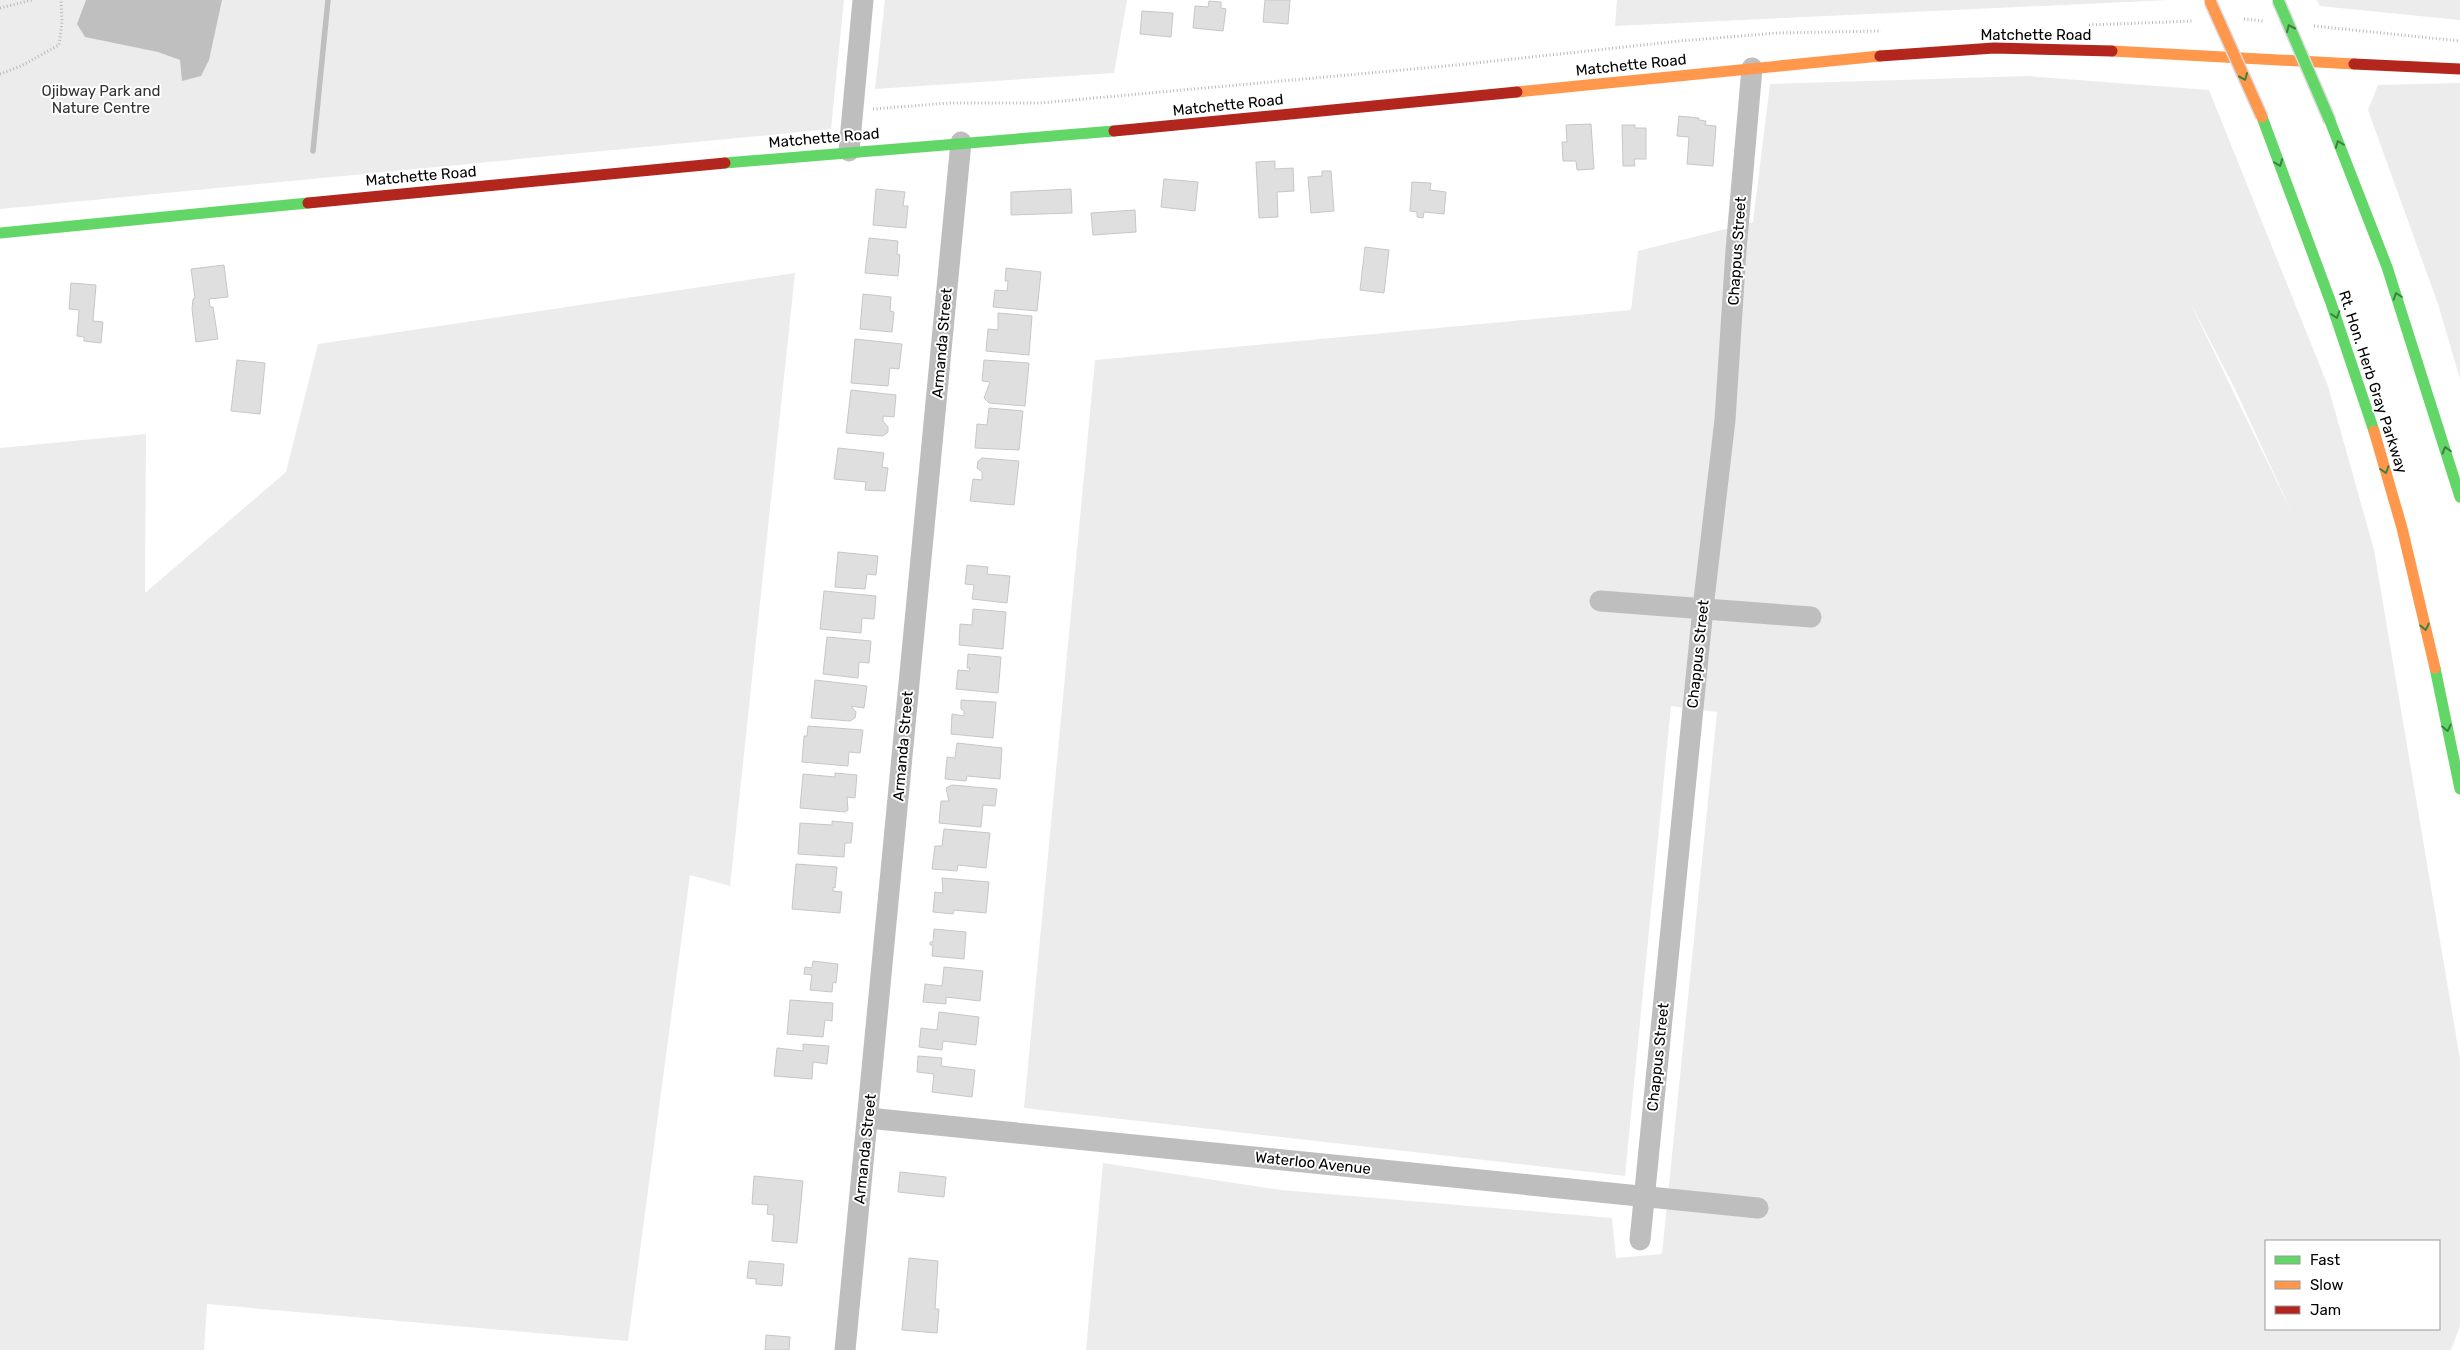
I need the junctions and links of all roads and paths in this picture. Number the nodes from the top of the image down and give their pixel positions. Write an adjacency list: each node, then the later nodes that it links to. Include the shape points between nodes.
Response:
1 (32, 0): 6 (path)
2 (60, 0): 9 (path, via 60,45)
3 (863, 0): 11 (street)
4 (2210, 0): 17 (main road, Rt. Hon. Herb Gray Parkway, one-way to 17, bridge, via 2262,117 2331,301 2392,492)
5 (2278, 0): 13 (main road, one-way to 5, bridge, via 2387,267)
6 (0, 8)
7 (1752, 68): 8 (main road, Matchette Road, via 1867,56 2004,48); 10 (main road, Matchette Road, via 1161,127); 15 (street, Chappus Street, via 1725,420)
8 (2460, 69)
9 (0, 74)
10 (961, 142): 11 (main road, Matchette Road); 18 (street, Armanda Street)
11 (849, 151): 12 (main road, Matchette Road)
12 (0, 233)
13 (2460, 497)
14 (1600, 601): 15 (street)
15 (1703, 608): 16 (street); 19 (street, Chappus Street)
16 (1810, 617)
17 (2460, 789)
18 (868, 1118): 19 (street, Waterloo Avenue); 22 (street, Armanda Street)
19 (1644, 1196): 20 (street, Waterloo Avenue); 21 (street, Chappus Street)
20 (1758, 1208)
21 (1640, 1240)
22 (845, 1350)

